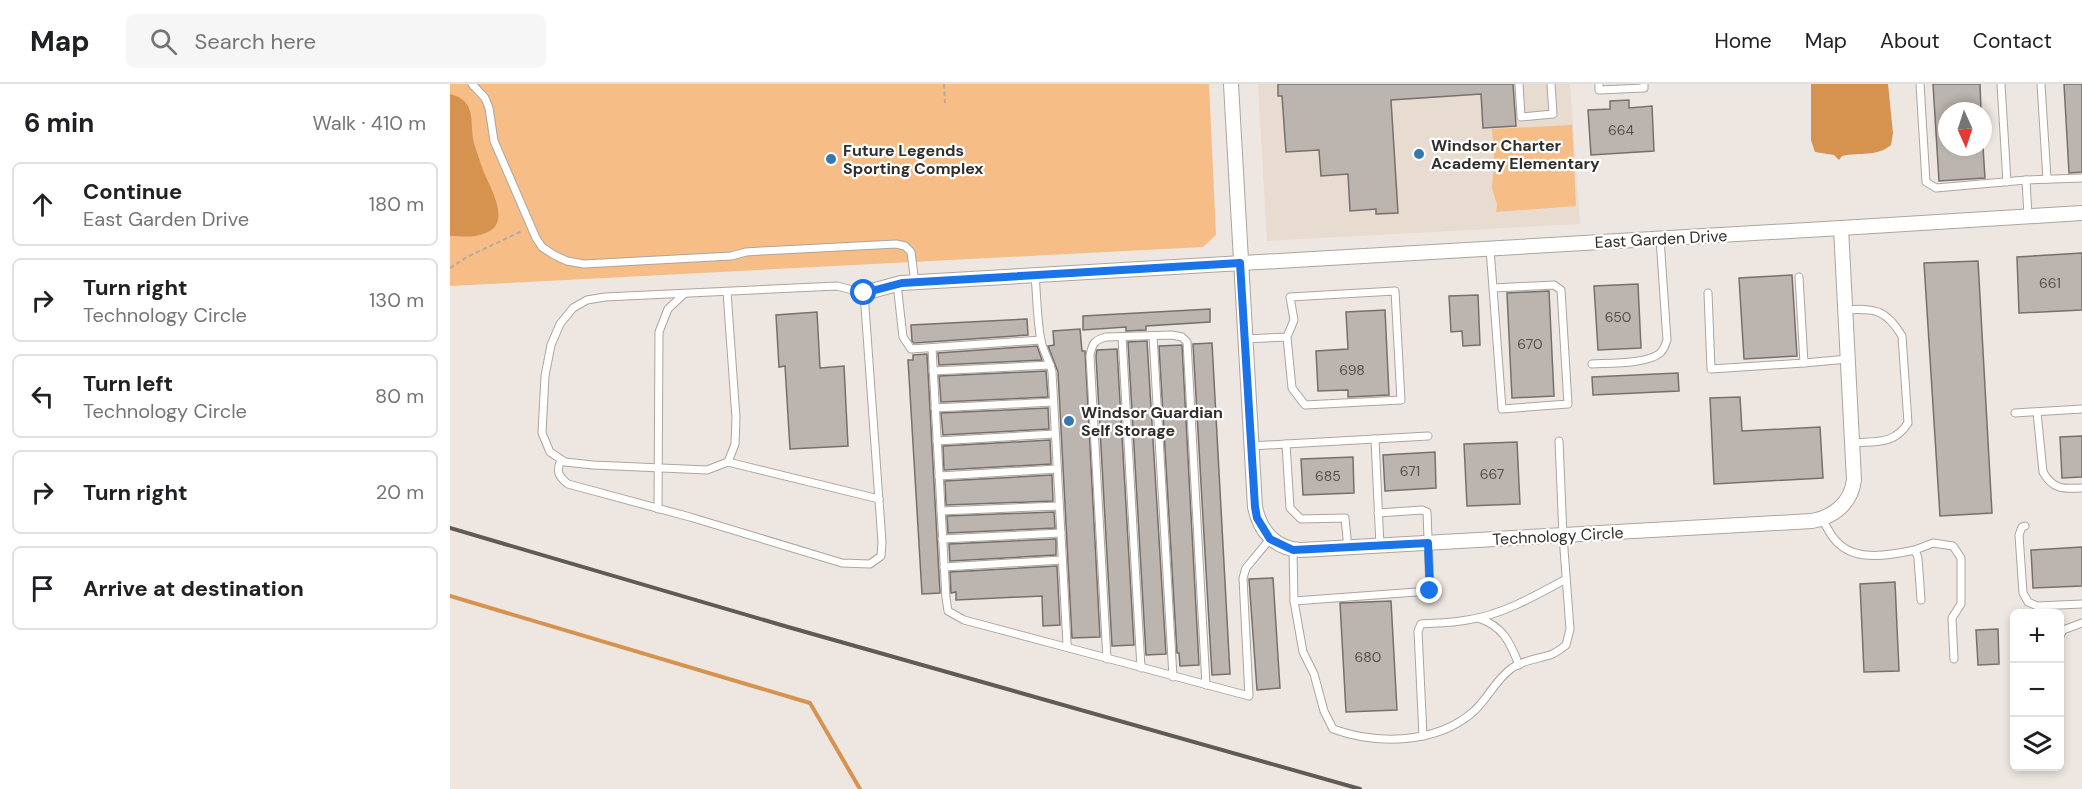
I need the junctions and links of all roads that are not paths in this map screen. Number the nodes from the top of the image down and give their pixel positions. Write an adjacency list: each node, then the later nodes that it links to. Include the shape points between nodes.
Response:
1 (472, 84): 22 (lane, via 489,108 494,141 529,227 542,247 567,261 584,264 896,244 911,252)
2 (1231, 84): 19 (street)
3 (1519, 84): 4 (lane, via 1521,117 1553,114)
4 (1551, 84)
5 (1599, 84): 6 (lane, via 1599,90 1644,88)
6 (1644, 84)
7 (1920, 84): 13 (lane, via 1926,182 1936,188)
8 (2001, 84): 13 (lane)
9 (2041, 84): 11 (lane)
10 (2082, 178): 11 (lane)
11 (2047, 179): 12 (lane)
12 (2026, 180): 13 (lane); 15 (lane)
13 (2007, 182)
14 (2082, 213): 15 (street, East Garden Drive)
15 (2028, 216): 16 (street, East Garden Drive)
16 (1841, 228): 17 (street, East Garden Drive); 29 (street)
17 (1660, 239): 18 (street, East Garden Drive); 38 (lane, via 1667,340 1664,348 1648,360)
18 (1490, 249): 19 (street, East Garden Drive); 24 (lane)
19 (1240, 263): 20 (street, East Garden Drive); 33 (street)
20 (1035, 275): 22 (street, East Garden Drive); 34 (lane)
21 (1799, 277): 37 (lane)
22 (915, 282): 23 (street, East Garden Drive)
23 (897, 284): 26 (street, East Garden Drive); 35 (lane, via 903,337 911,349)
24 (1493, 288): 24 (lane, via 1554,285 1561,290 1568,404 1502,408)
25 (727, 292): 26 (lane, via 837,286); 28 (lane); 55 (lane, via 736,418 735,444)
26 (864, 293): 60 (lane)
27 (1708, 293): 37 (lane, via 1711,369)
28 (684, 294): 54 (lane, via 587,300 573,308 560,324 545,376 542,433 550,452); 56 (lane, via 668,309 659,332)
29 (1845, 310): 36 (street); 51 (lane, via 1877,310 1902,336 1908,423 1901,434 1889,440)
30 (1153, 336): 31 (lane); 90 (lane); 91 (lane, via 1182,337 1187,342)
31 (1122, 337): 86 (lane, via 1097,339 1091,345 1090,356); 89 (lane)
32 (1287, 337): 32 (lane, via 1294,321 1290,297 1395,291 1401,400 1305,405 1292,387); 33 (lane)
33 (1245, 339): 53 (street)
34 (1041, 340): 35 (lane); 39 (lane)
35 (932, 348): 40 (lane)
36 (1848, 359): 37 (lane); 51 (street)
37 (1804, 363)
38 (1592, 364)
39 (1050, 365): 40 (lane); 41 (lane)
40 (933, 371): 42 (lane)
41 (1053, 402): 42 (lane); 46 (lane)
42 (935, 408): 49 (lane)
43 (2082, 410): 44 (lane)
44 (2037, 412): 45 (lane); 59 (lane, via 2047,479 2060,489)
45 (2015, 413)
46 (1055, 434): 49 (lane); 57 (lane)
47 (1428, 436): 48 (lane)
48 (1375, 439): 52 (lane); 64 (lane)
49 (937, 441): 58 (lane)
50 (1559, 441): 68 (lane)
51 (1852, 443): 65 (street, via 1854,480 1850,495 1835,513)
52 (1286, 444): 53 (lane); 73 (lane, via 1290,508 1301,519 1345,518)
53 (1251, 446): 70 (street, via 1257,518)
54 (561, 460): 56 (lane); 62 (lane, via 557,469 568,484)
55 (728, 462): 56 (lane, via 707,470); 60 (lane)
56 (657, 468): 62 (lane)
57 (1057, 469): 58 (lane); 61 (lane)
58 (939, 476): 63 (lane)
59 (2082, 488)
60 (879, 499): 62 (lane, via 881,556 870,564 842,562)
61 (1059, 506): 63 (lane); 67 (lane)
62 (658, 509)
63 (941, 511): 69 (lane)
64 (1378, 513): 71 (lane, via 1426,511); 72 (lane)
65 (1822, 519): 68 (street, Technology Circle); 74 (lane, via 1838,543 1858,554)
66 (2025, 526): 81 (lane, via 2019,535 2023,593 2028,602 2037,606)
67 (1061, 533): 69 (lane); 76 (lane)
68 (1563, 536): 71 (street, Technology Circle); 78 (lane)
69 (942, 539): 77 (lane)
70 (1270, 539): 75 (street, Technology Circle); 91 (lane, via 1246,568 1243,578 1249,696)
71 (1428, 543): 72 (street, Technology Circle); 80 (lane, via 1430,591)
72 (1380, 546): 73 (street, Technology Circle)
73 (1348, 548): 75 (street, Technology Circle)
74 (1915, 549): 79 (lane); 87 (lane, via 1938,543 1953,546 1961,558 1961,604 1952,618)
75 (1293, 550): 80 (lane)
76 (1062, 560): 77 (lane); 85 (lane)
77 (944, 567): 85 (lane, via 948,611 964,620)
78 (1566, 579): 82 (lane); 88 (lane, via 1570,629 1566,645)
79 (1921, 600)
80 (1294, 601): 92 (lane, via 1303,652 1334,729 1354,737)
81 (2082, 604)
82 (1478, 618): 88 (lane, via 1488,621 1509,639); 92 (lane, via 1421,624 1418,631)
83 (2082, 623): 84 (lane)
84 (2064, 630)
85 (1069, 648): 86 (lane)
86 (1107, 659): 89 (lane)
87 (1954, 659)
88 (1519, 665): 92 (lane, via 1494,684 1474,712 1451,726)
89 (1141, 668): 90 (lane)
90 (1173, 677): 91 (lane)
91 (1206, 685)
92 (1422, 736)

